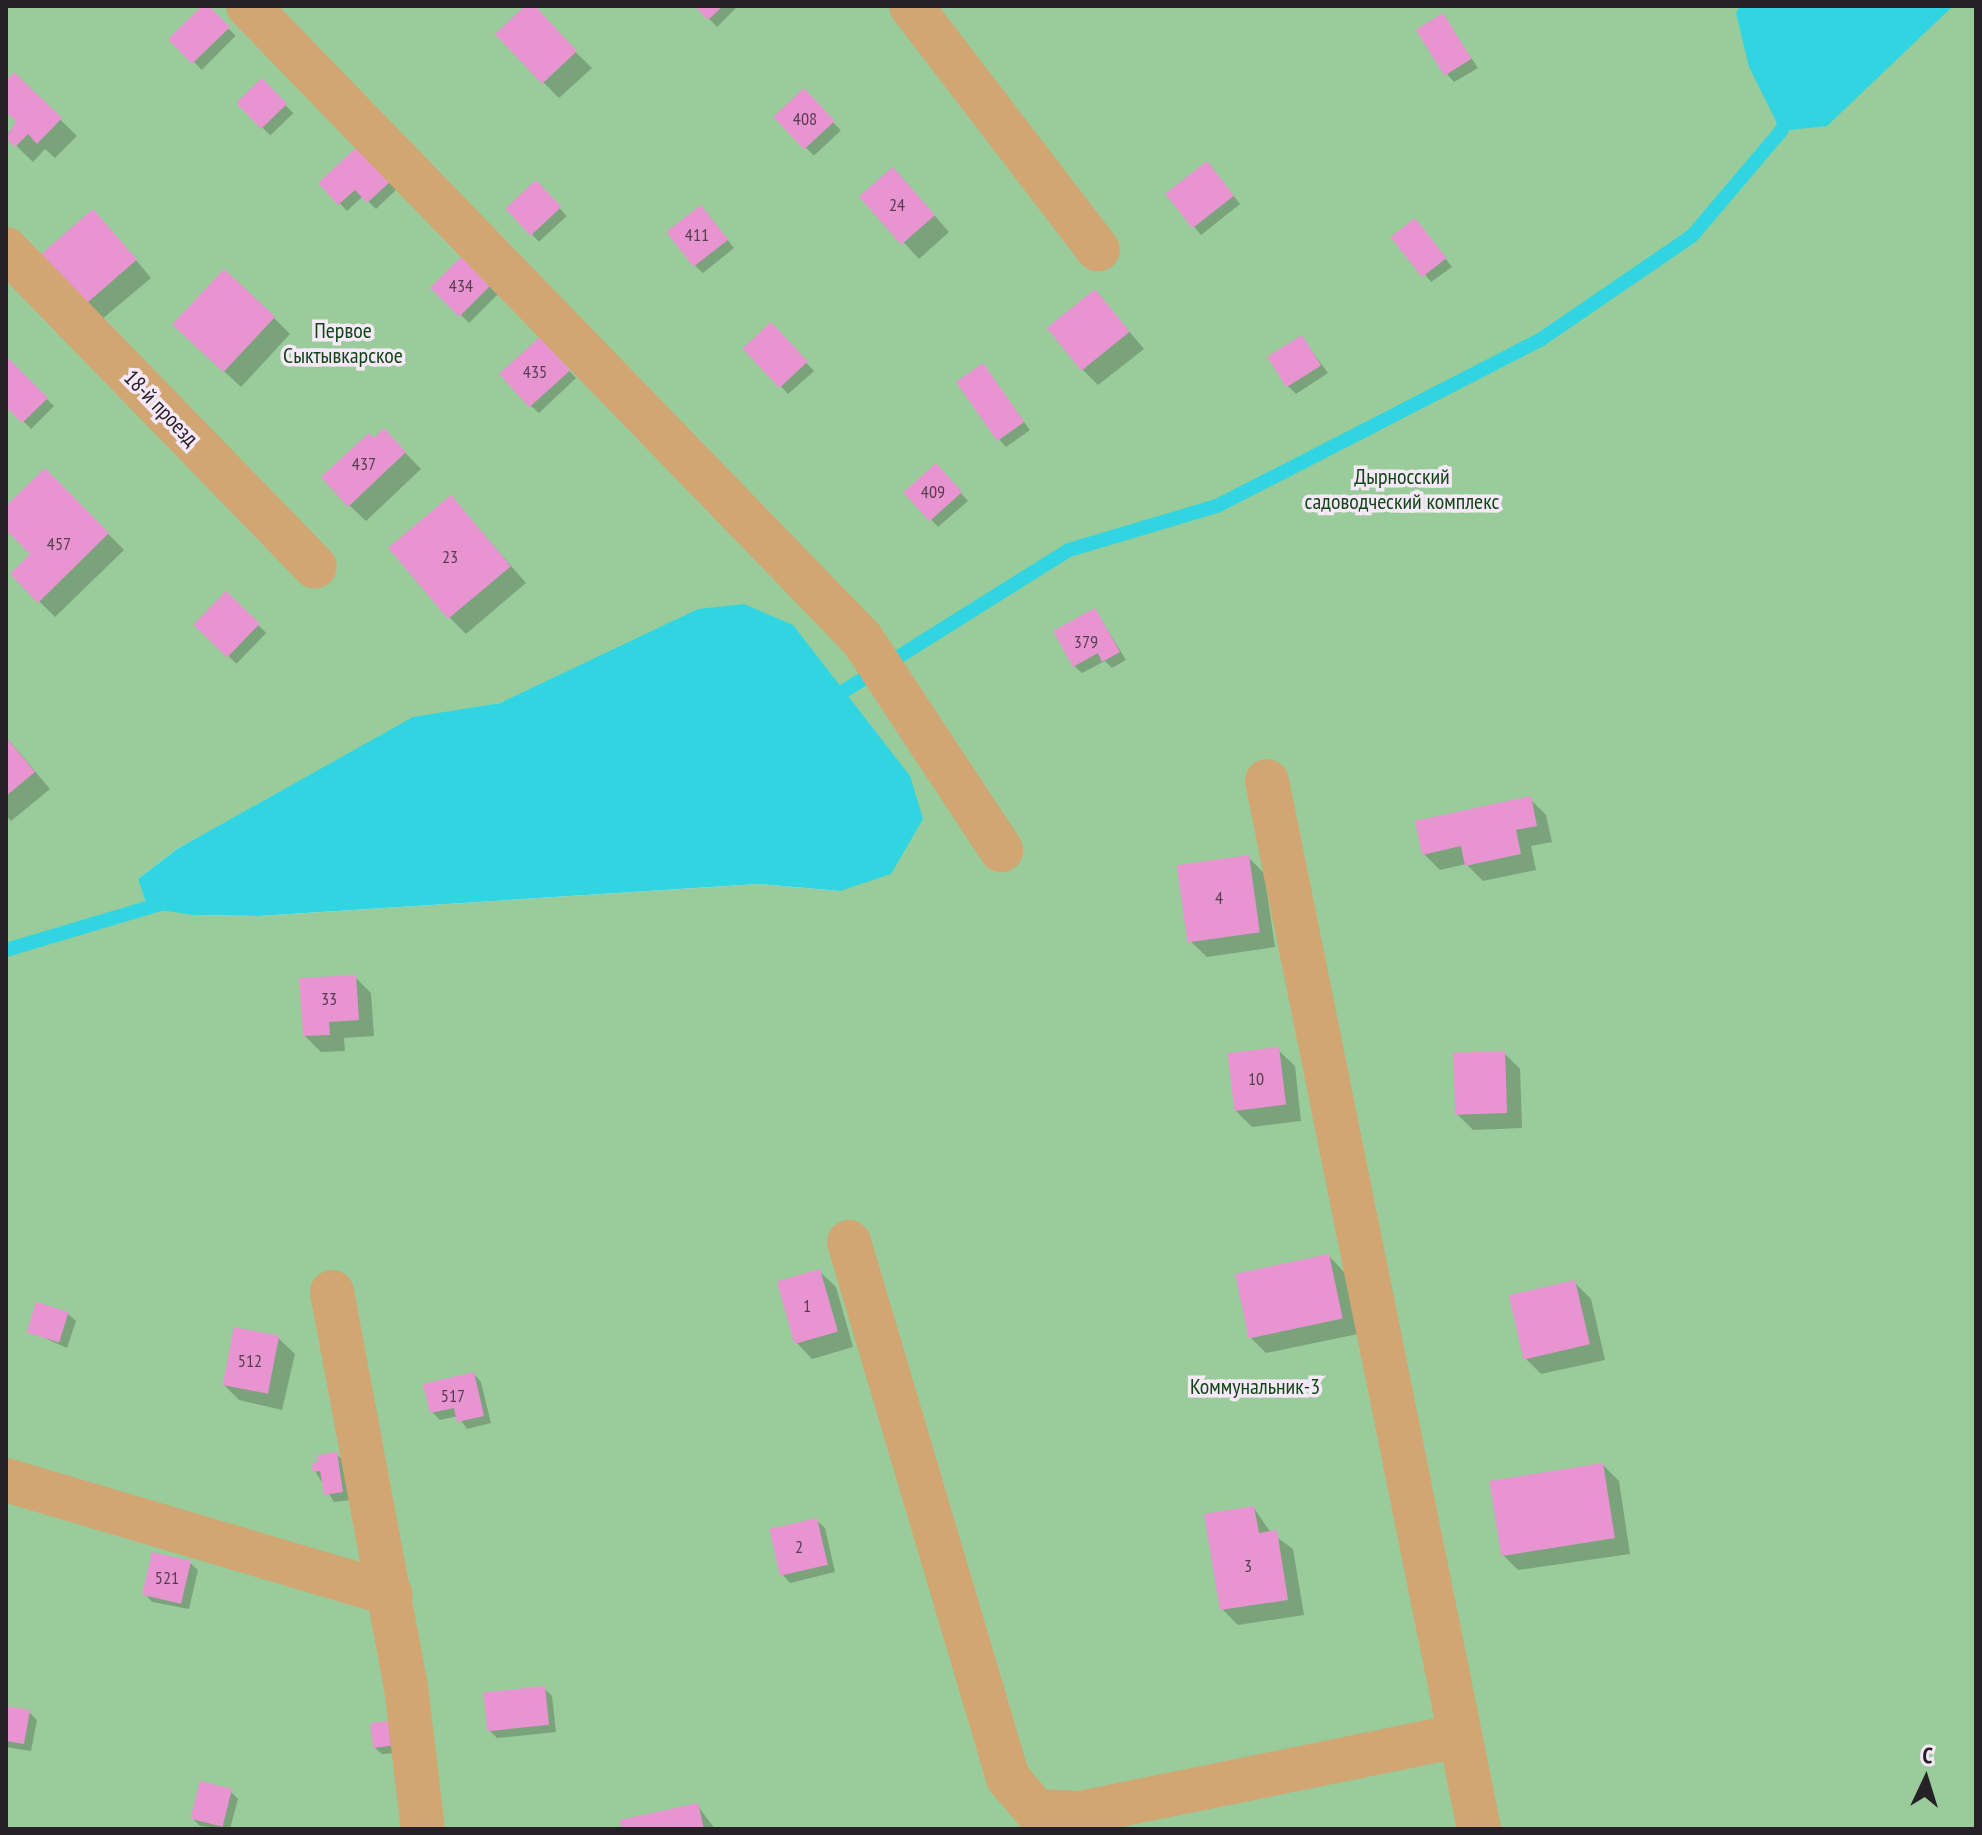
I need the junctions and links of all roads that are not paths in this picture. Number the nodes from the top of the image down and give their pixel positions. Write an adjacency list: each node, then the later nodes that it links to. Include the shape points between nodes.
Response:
1 (248, 6): 7 (street, via 862,639)
2 (911, 6): 4 (street)
3 (6, 249): 5 (street, 18-й проезд)
4 (1098, 250)
5 (315, 567)
6 (1267, 781): 12 (street)
7 (1001, 850)
8 (849, 1242): 12 (street, via 1008,1778 1036,1811 1080,1813)
9 (332, 1292): 11 (street)
10 (6, 1480): 11 (street)
11 (390, 1594): 13 (street)
12 (1460, 1736): 14 (street)
13 (423, 1829)
14 (1479, 1829)

